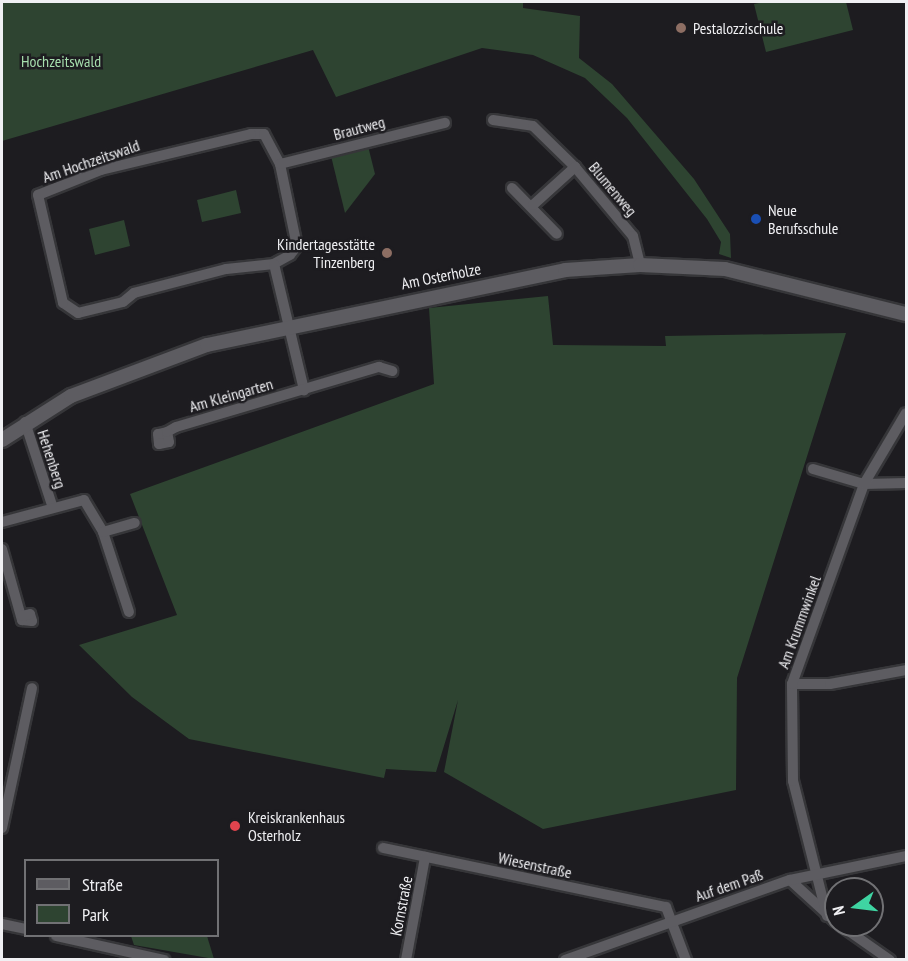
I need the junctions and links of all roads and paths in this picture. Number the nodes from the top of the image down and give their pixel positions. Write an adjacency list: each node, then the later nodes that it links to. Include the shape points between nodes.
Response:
1 (493, 120): 4 (street, Blumenweg, via 533,126)
2 (445, 123): 3 (street, Brautweg)
3 (280, 164): 8 (street, Am Hochzeitswald, via 297,246); 8 (street, Am Hochzeitswald, via 264,134 250,134 101,170 38,195 63,303 78,313 226,269)
4 (575, 167): 6 (street, Blumenweg); 9 (street, Blumenweg, via 633,236)
5 (512, 188): 6 (street)
6 (533, 205): 7 (street)
7 (557, 234)
8 (274, 264): 11 (street)
9 (640, 265): 10 (street, Am Osterholze, via 725,269); 11 (street, Am Osterholze, via 554,272)
10 (906, 314)
11 (290, 324): 13 (street); 15 (street, Am Osterholze, via 112,379)
12 (392, 371): 13 (street, Am Kleingarten, via 379,367)
13 (304, 390): 16 (street, Am Kleingarten)
14 (906, 413): 20 (street, Am Krummwinkel)
15 (25, 422): 17 (street, Am Osterholze); 21 (street, Hehenberg)
16 (167, 432)
17 (2, 440)
18 (813, 468): 20 (street)
19 (906, 483): 20 (street)
20 (864, 484): 29 (street, Am Krummwinkel)
21 (52, 505): 22 (street, Hehenberg); 24 (street, Hehenberg, via 84,500)
22 (2, 522)
23 (135, 523): 24 (street)
24 (103, 532): 26 (street, Hehenberg)
25 (2, 549): 27 (street)
26 (129, 612)
27 (22, 616)
28 (906, 670): 29 (street, via 830,684)
29 (792, 684): 35 (street, Am Krummwinkel, via 793,781)
30 (32, 688): 31 (street)
31 (2, 828)
32 (383, 848): 34 (street, Wiesenstraße)
33 (906, 856): 35 (street, Auf dem Paß)
34 (425, 857): 39 (street, Wiesenstraße, via 666,908); 45 (street, Kornstraße)
35 (818, 873): 36 (street, Auf dem Paß); 37 (street, Am Krummwinkel)
36 (790, 880): 38 (street, Am Krummwinkel); 39 (street, Auf dem Paß)
37 (824, 894)
38 (824, 912)
39 (672, 921): 46 (street, Auf dem Paß); 47 (street)
40 (2, 924): 41 (street)
41 (24, 929)
42 (60, 937): 44 (street)
43 (857, 937): 48 (street)
44 (164, 960)
45 (406, 960)
46 (565, 960)
47 (686, 960)
48 (890, 960)

